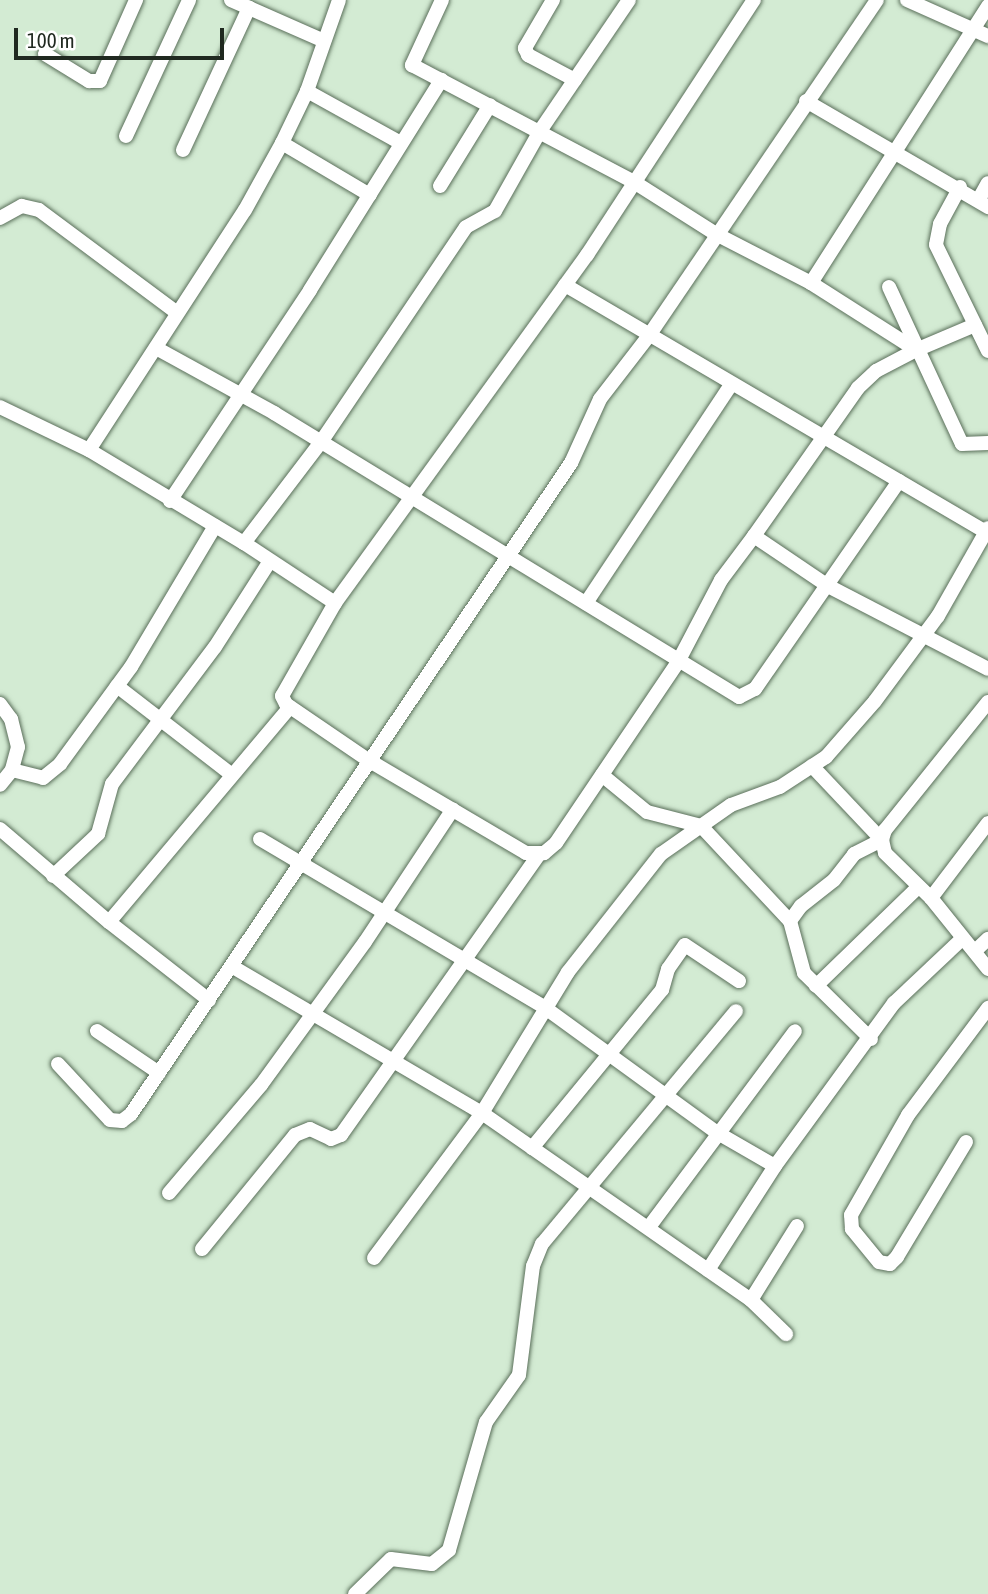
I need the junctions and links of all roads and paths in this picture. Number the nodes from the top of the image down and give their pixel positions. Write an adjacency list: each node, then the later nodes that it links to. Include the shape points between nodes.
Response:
1 (136, 0): 16 (street, via 100,81 89,81)
2 (189, 0): 23 (street)
3 (231, 0): 12 (street)
4 (339, 0): 15 (street)
5 (442, 0): 17 (street, via 412,65)
6 (552, 0): 18 (street, via 524,48 528,55)
7 (629, 0): 18 (street)
8 (754, 0): 28 (street)
9 (877, 0): 20 (street)
10 (907, 0): 13 (street)
11 (988, 6): 13 (street)
12 (249, 8): 15 (street); 26 (street)
13 (973, 29): 14 (street); 27 (street)
14 (988, 36)
15 (322, 40): 19 (street)
16 (45, 54)
17 (441, 79): 21 (street); 25 (street)
18 (575, 80): 22 (street)
19 (307, 91): 24 (street); 25 (street)
20 (806, 101): 27 (street); 35 (street)
21 (491, 105): 22 (street); 30 (street)
22 (540, 131): 28 (street); 49 (street, via 495,211 466,227)
23 (126, 136)
24 (282, 143): 32 (street); 39 (street, via 245,209)
25 (401, 143): 32 (street)
26 (183, 150)
27 (894, 154): 31 (street); 36 (street)
28 (634, 182): 35 (street); 37 (street)
29 (988, 183): 33 (street)
30 (440, 186)
31 (960, 187): 33 (street); 40 (street, via 940,224 936,246)
32 (370, 195): 46 (street)
33 (984, 203)
34 (0, 218): 39 (street, via 22,206 39,210)
35 (716, 234): 36 (street); 41 (street)
36 (811, 283): 43 (street)
37 (565, 285): 41 (street); 53 (street)
38 (889, 287): 43 (street)
39 (176, 312): 42 (street)
40 (975, 325): 43 (street); 44 (street)
41 (648, 337): 45 (street); 59 (street, via 600,398 570,463)
42 (156, 348): 46 (street); 51 (street)
43 (916, 350): 48 (street, via 876,372 858,388); 50 (street, via 961,444)
44 (988, 351)
45 (731, 384): 48 (street); 63 (street)
46 (239, 394): 49 (street); 54 (street)
47 (0, 407): 51 (street)
48 (824, 436): 52 (street); 57 (street)
49 (321, 442): 53 (street); 58 (street)
50 (988, 443)
51 (89, 450): 54 (street)
52 (899, 481): 56 (street); 61 (street)
53 (412, 497): 59 (street); 62 (street)
54 (170, 501): 55 (street)
55 (215, 526): 58 (street); 67 (street)
56 (987, 530): 64 (street)
57 (754, 536): 61 (street); 65 (street, via 721,580)
58 (244, 542): 60 (street)
59 (506, 554): 63 (street); 72 (street)
60 (270, 561): 62 (street); 71 (street)
61 (828, 586): 64 (street); 65 (street, via 747,695 729,694)
62 (335, 603): 70 (street, via 282,690)
63 (586, 603): 65 (street)
64 (925, 634): 66 (street); 73 (street, via 875,701)
65 (678, 662): 76 (street)
66 (988, 670)
67 (117, 686): 71 (street); 74 (street, via 51,774 33,778)
68 (988, 702): 83 (street, via 885,830)
69 (0, 704): 74 (street, via 16,731)
70 (290, 707): 72 (street); 75 (street)
71 (162, 721): 75 (street); 86 (street, via 112,784 98,834)
72 (368, 760): 78 (street); 85 (street)
73 (813, 766): 80 (street, via 780,787 730,805); 83 (street)
74 (12, 770): 77 (street)
75 (232, 775): 91 (street)
76 (602, 775): 80 (street, via 647,812); 84 (street, via 556,843)
77 (0, 785)
78 (453, 809): 84 (street, via 526,853); 89 (street)
79 (988, 823): 88 (street)
80 (701, 826): 90 (street); 101 (street, via 661,854)
81 (0, 830): 86 (street)
82 (260, 839): 85 (street)
83 (882, 840): 87 (street, via 885,853); 90 (street, via 854,854)
84 (539, 854): 95 (street)
85 (303, 864): 89 (street); 96 (street)
86 (53, 876): 91 (street)
87 (918, 887): 88 (street); 99 (street)
88 (931, 898): 92 (street)
89 (385, 912): 95 (street); 104 (street)
90 (790, 921): 99 (street, via 799,967)
91 (109, 922): 100 (street)
92 (962, 939): 94 (street); 107 (street, via 894,1003)
93 (988, 939): 94 (street)
94 (975, 951): 97 (street)
95 (467, 961): 101 (street); 109 (street)
96 (233, 967): 100 (street); 104 (street)
97 (988, 969)
98 (739, 981): 108 (street, via 685,945 668,969 662,990)
99 (816, 986): 107 (street)
100 (209, 1000): 111 (street)
101 (544, 1007): 108 (street); 113 (street)
102 (988, 1008): 115 (street, via 908,1115 850,1215 852,1229 879,1262 890,1264 897,1257)
103 (736, 1011): 112 (street)
104 (311, 1013): 109 (street); 119 (street, via 255,1093)
105 (97, 1031): 111 (street)
106 (795, 1031): 114 (street)
107 (871, 1039): 117 (street)
108 (610, 1052): 112 (street); 116 (street)
109 (393, 1063): 113 (street); 122 (street, via 337,1138 310,1129 295,1135)
110 (58, 1064): 111 (street, via 110,1120 122,1121 131,1115)
111 (159, 1073)
112 (670, 1097): 114 (street); 118 (street)
113 (482, 1113): 116 (street); 123 (street)
114 (716, 1132): 117 (street); 121 (street)
115 (966, 1143)
116 (532, 1148): 118 (street)
117 (775, 1166): 124 (street)
118 (588, 1187): 121 (street); 127 (street, via 536,1255 519,1375 486,1422 449,1550 432,1564 391,1559)
119 (169, 1193)
120 (797, 1226): 125 (street)
121 (649, 1227): 124 (street)
122 (202, 1249)
123 (374, 1258)
124 (708, 1270): 125 (street)
125 (751, 1300): 126 (street)
126 (786, 1334)
127 (355, 1594)

